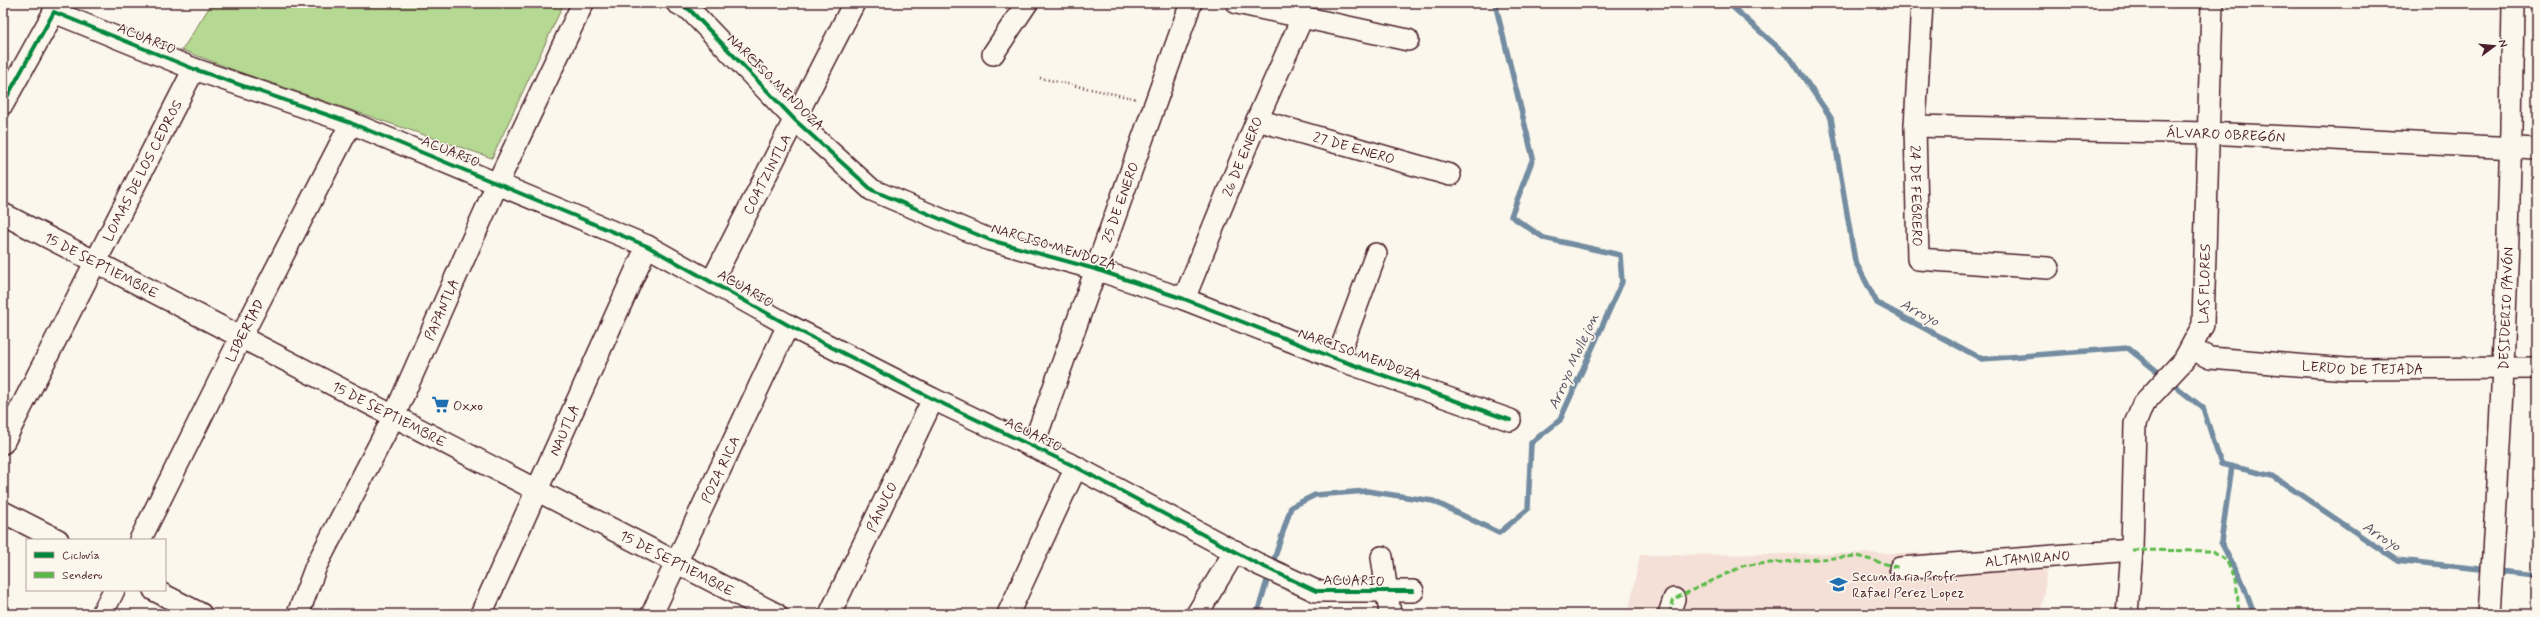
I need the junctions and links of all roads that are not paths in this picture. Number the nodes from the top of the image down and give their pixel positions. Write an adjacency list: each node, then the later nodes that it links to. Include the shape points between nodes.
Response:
1 (583, 3): 24 (street, PAPANTLA)
2 (676, 3): 17 (street, NARCISO MENDOZA, via 690,10)
3 (854, 3): 17 (street, COATZINTLA)
4 (1027, 3): 13 (street)
5 (1191, 3): 30 (street, 25 DE ENERO)
6 (1922, 3): 19 (street, 24 DE FEBRERO)
7 (2212, 3): 20 (street, LAS FLORES)
8 (2513, 3): 21 (street, DESIDERIO PAVÓN)
9 (1242, 5): 11 (street)
10 (56, 8): 14 (street, ACUARIO); 15 (street)
11 (1303, 16): 12 (street); 16 (street, 26 DE ENERO)
12 (1408, 40)
13 (993, 54)
14 (194, 69): 18 (street, ACUARIO); 28 (street, LOMAS DE LOS CEDROS)
15 (3, 104)
16 (1257, 120): 23 (street, 27 DE ENERO); 32 (street, 26 DE ENERO)
17 (796, 121): 30 (street, NARCISO MENDOZA, via 872,190 990,240); 31 (street, COATZINTLA)
18 (351, 123): 24 (street, ACUARIO); 34 (street, LIBERTAD)
19 (1915, 126): 20 (street, ÁLVARO OBREGÓN); 29 (street, 24 DE FEBRERO, via 1918,259)
20 (2208, 133): 21 (street, ÁLVARO OBREGÓN); 35 (street, LAS FLORES, via 2203,325)
21 (2512, 149): 22 (street, ÁLVARO OBREGÓN); 37 (street, DESIDERIO PAVÓN)
22 (2537, 149)
23 (1450, 175)
24 (498, 182): 26 (street, ACUARIO); 40 (street, PAPANTLA)
25 (3, 214): 28 (street, 15 DE SEPTIEMBRE)
26 (647, 246): 31 (street, ACUARIO); 45 (street, NAUTLA)
27 (1376, 254): 36 (street, NARCISO MENDOZA)
28 (96, 262): 34 (street, 15 DE SEPTIEMBRE); 42 (street, LOMAS DE LOS CEDROS)
29 (2048, 268)
30 (1095, 269): 32 (street, NARCISO MENDOZA); 43 (street, 25 DE ENERO)
31 (712, 281): 33 (street, ACUARIO)
32 (1184, 299): 36 (street, NARCISO MENDOZA)
33 (788, 325): 39 (street, ACUARIO); 52 (street, POZA RICA)
34 (241, 337): 40 (street, 15 DE SEPTIEMBRE); 48 (street, LIBERTAD)
35 (2188, 355): 37 (street, LERDO DE TEJADA, via 2347,369); 49 (street, LAS FLORES, via 2144,404 2135,424)
36 (1337, 359): 41 (street, NARCISO MENDOZA)
37 (2504, 367): 38 (street, LERDO DE TEJADA); 69 (street, DESIDERIO PAVÓN)
38 (2537, 368)
39 (933, 399): 43 (street, ACUARIO); 64 (street, PÁNUCO)
40 (394, 416): 45 (street, 15 DE SEPTIEMBRE); 60 (street, PAPANTLA, via 316,566)
41 (1510, 420)
42 (3, 443)
43 (1033, 446): 44 (street, ACUARIO)
44 (1076, 467): 50 (street, ACUARIO); 65 (street)
45 (536, 490): 52 (street, 15 DE SEPTIEMBRE); 61 (street, NAUTLA)
46 (3, 512): 47 (street)
47 (56, 539)
48 (140, 539)
49 (2132, 550): 53 (street, ALTAMIRANO); 68 (street, LAS FLORES)
50 (1235, 551): 57 (street, ACUARIO, via 1316,591); 66 (street)
51 (1382, 557): 57 (street)
52 (676, 562): 62 (street, POZA RICA); 63 (street, 15 DE SEPTIEMBRE)
53 (1900, 568)
54 (114, 591): 58 (street)
55 (156, 591): 59 (street)
56 (1413, 591): 57 (street, ACUARIO)
57 (1387, 592): 67 (street)
58 (102, 614)
59 (201, 614)
60 (298, 614)
61 (481, 614)
62 (652, 614)
63 (776, 614)
64 (830, 614)
65 (1008, 614)
66 (1197, 614)
67 (1390, 614)
68 (2126, 614)
69 (2489, 614)

